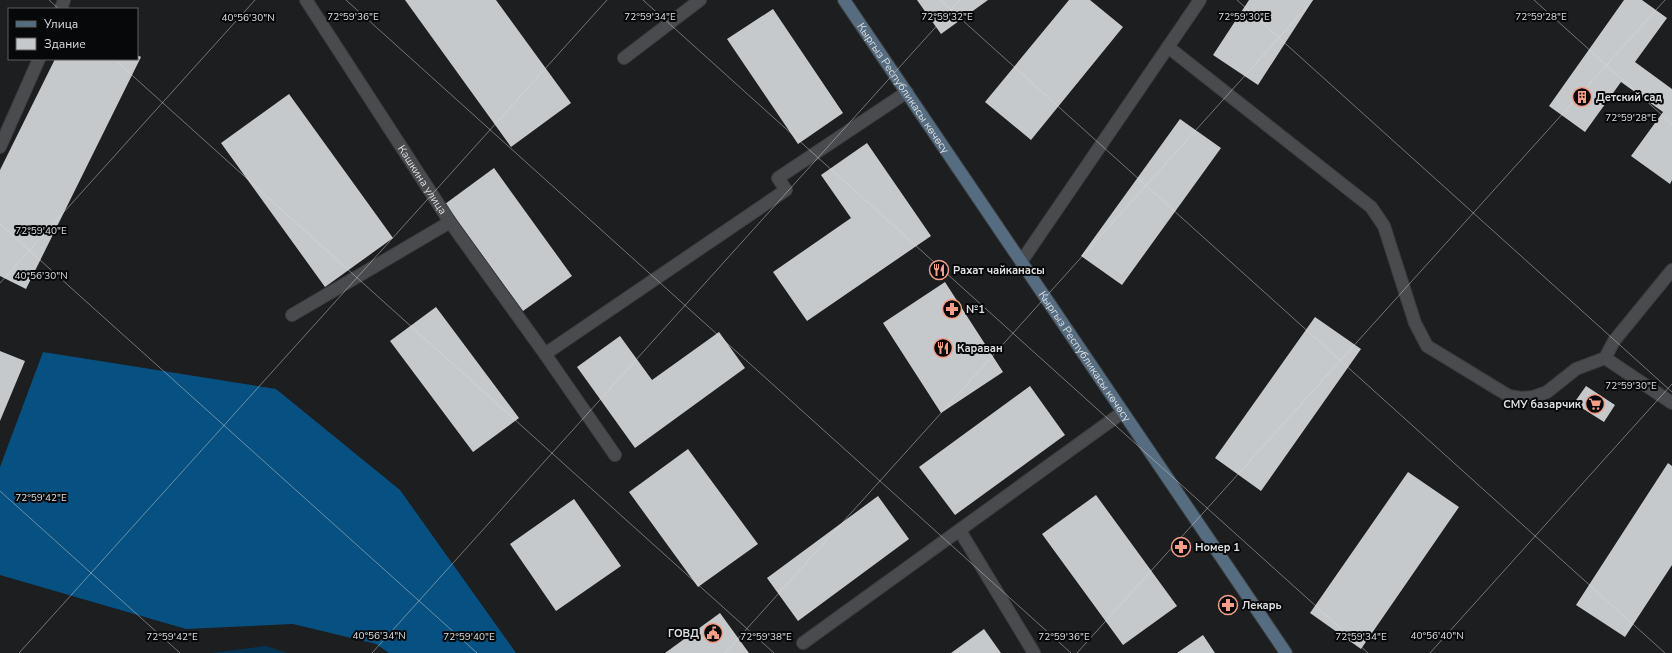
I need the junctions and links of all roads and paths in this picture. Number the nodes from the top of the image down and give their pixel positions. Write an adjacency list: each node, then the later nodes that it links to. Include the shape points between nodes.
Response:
1 (306, 0): 10 (street, Кашкина улица)
2 (700, 0): 6 (street)
3 (844, 0): 8 (main road, Кыргыз Республикасы көчөсү)
4 (1200, 0): 5 (street)
5 (1168, 47): 11 (street); 15 (street, via 1372,207 1384,226 1416,323 1427,346 1509,396 1522,398 1547,392 1576,369)
6 (624, 58)
7 (39, 60): 9 (street)
8 (907, 92): 11 (main road, Кыргыз Республикасы көчөсү); 14 (street, via 778,178 786,190)
9 (0, 147)
10 (450, 222): 13 (street); 14 (street, Кашкина улица)
11 (1021, 262): 17 (main road, Кыргыз Республикасы көчөсү)
12 (1672, 270): 15 (street, via 1614,341)
13 (292, 315)
14 (545, 354): 18 (street, Кашкина улица)
15 (1604, 358): 16 (street)
16 (1672, 403)
17 (1123, 412): 19 (street); 22 (main road, Кыргыз Республикасы көчөсү)
18 (615, 455)
19 (960, 531): 20 (street); 21 (street)
20 (802, 643)
21 (1034, 653)
22 (1286, 653)

